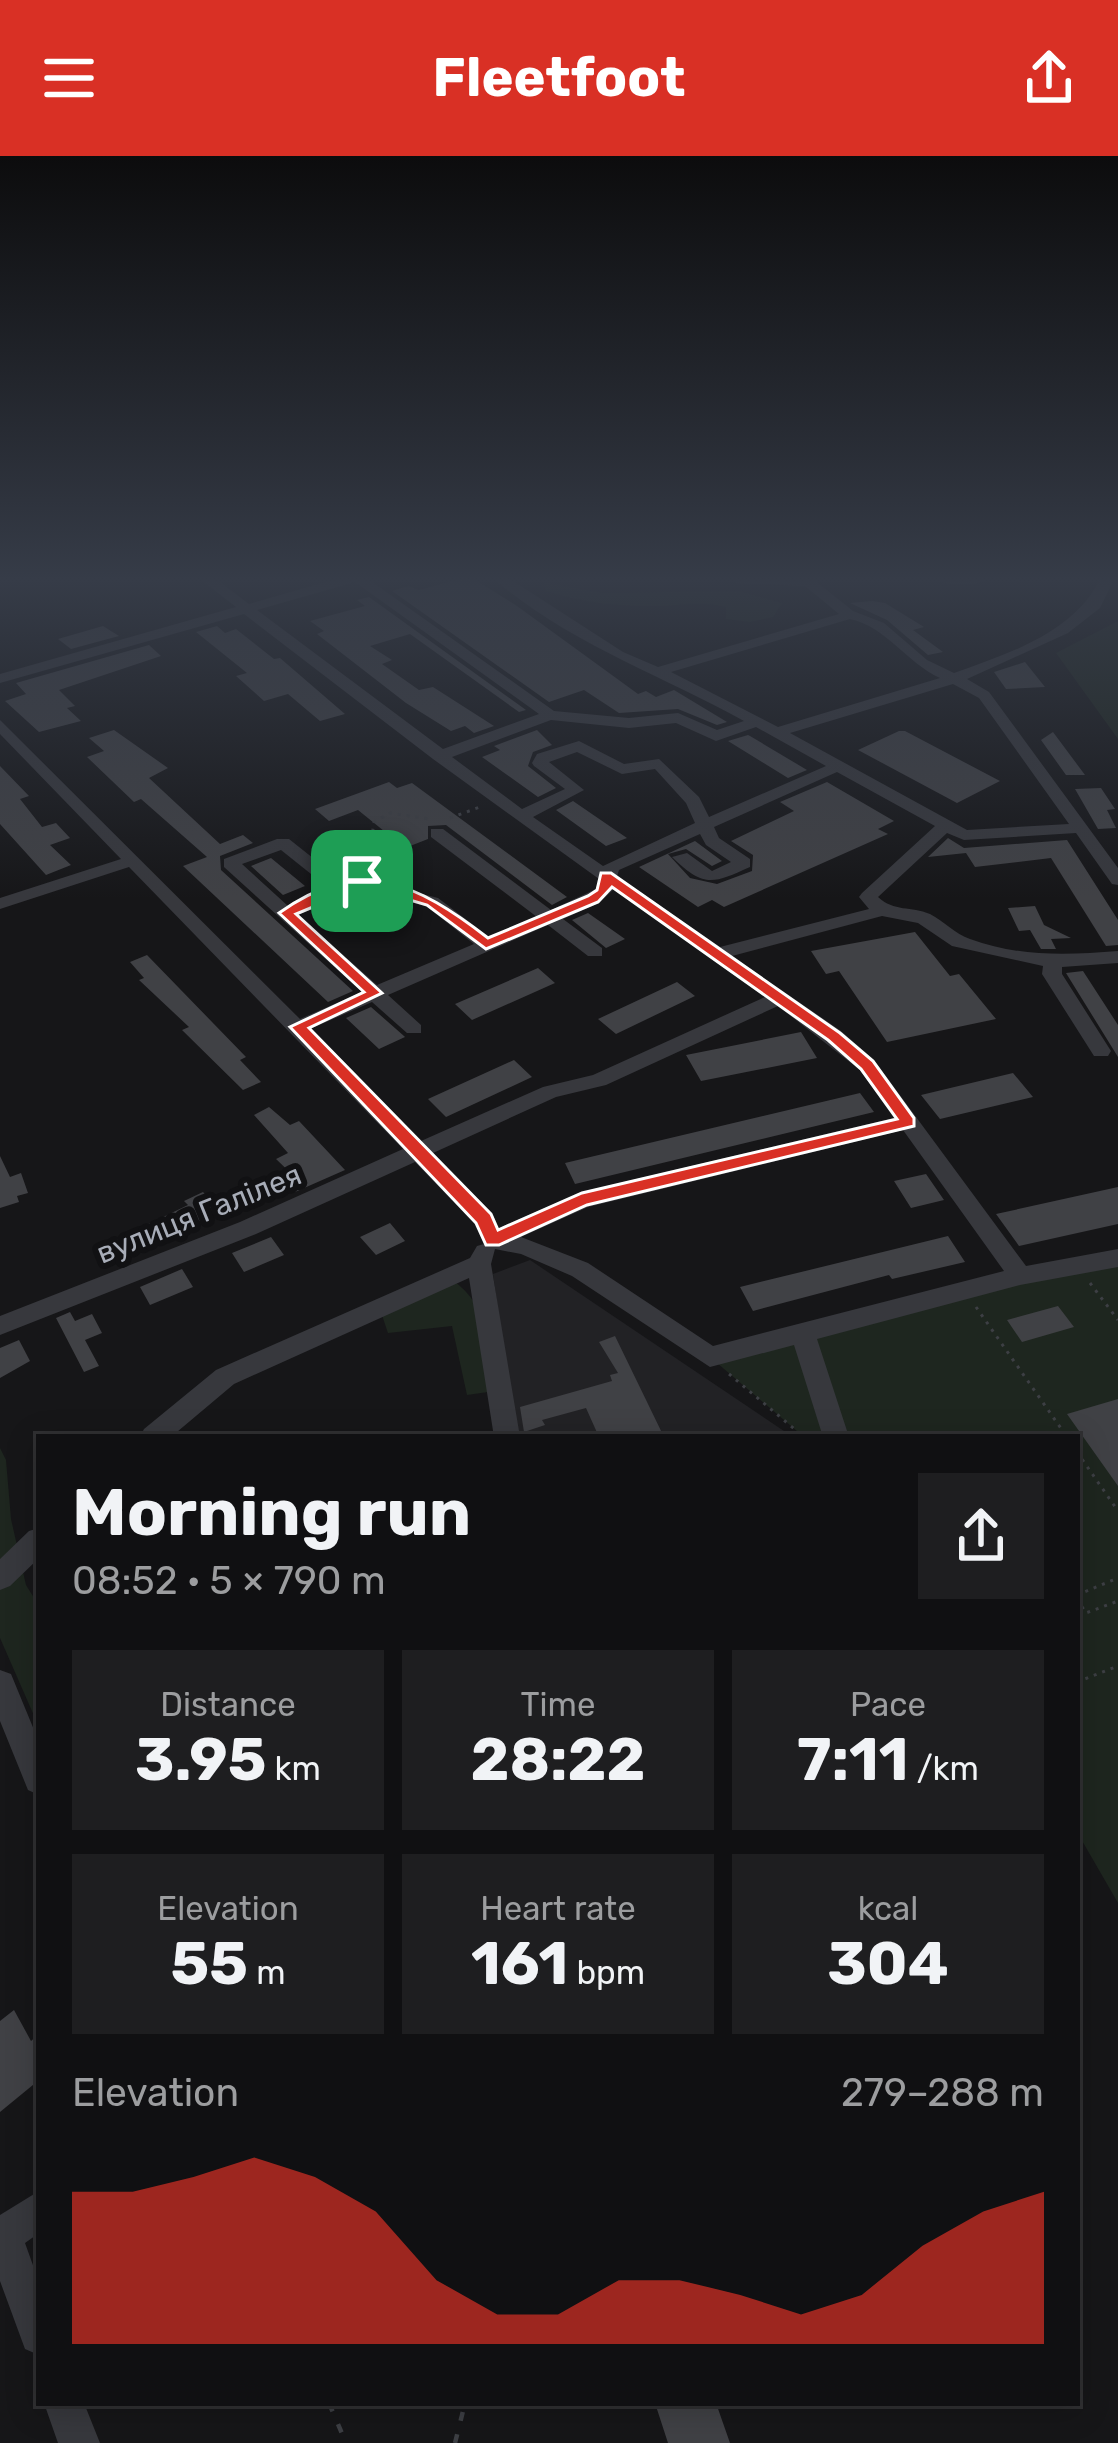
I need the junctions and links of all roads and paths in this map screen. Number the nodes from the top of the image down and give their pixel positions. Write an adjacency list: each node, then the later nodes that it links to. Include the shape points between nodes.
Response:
1 (347, 686): 10 (street)
2 (508, 686): 6 (street)
3 (685, 686): 7 (street)
4 (933, 686): 9 (street)
5 (970, 686): 16 (street)
6 (550, 715): 7 (street, via 629,723 679,718 716,736); 10 (street)
7 (758, 721): 9 (street)
8 (0, 725): 20 (street)
9 (777, 732): 11 (street)
10 (439, 756): 12 (street)
11 (838, 766): 14 (street); 15 (street)
12 (499, 800): 13 (street); 23 (path, via 455,818 390,813 374,822 369,858 386,870)
13 (521, 816): 14 (street, via 574,793 539,761 579,746 622,769 659,764 679,781); 21 (street)
14 (703, 826): 19 (street, via 744,862 711,878); 21 (street)
15 (943, 827): 16 (street, via 975,836); 25 (street, via 868,897)
16 (1082, 828): 18 (street)
17 (437, 832): 27 (street)
18 (1109, 852): 22 (street)
19 (681, 857)
20 (131, 861): 24 (street); 35 (street)
21 (606, 876): 27 (street, via 604,892); 30 (street)
22 (1118, 880)
23 (362, 881): 26 (street); 26 (street, via 322,874 283,843 230,863); 28 (street, via 432,902)
24 (0, 904)
25 (881, 911): 30 (street); 32 (street, via 935,922 959,942)
26 (286, 913): 33 (street)
27 (550, 917): 28 (street); 29 (street)
28 (486, 944): 33 (street)
29 (595, 952)
30 (716, 954): 34 (street)
31 (1118, 957): 32 (street)
32 (1053, 962): 37 (street, via 1052,974)
33 (374, 993): 35 (street); 36 (street)
34 (779, 998): 38 (street, via 867,1065); 39 (street, вулиця Галілея)
35 (298, 1027): 39 (street)
36 (413, 1029)
37 (1100, 1052)
38 (908, 1122): 40 (street, via 582,1200); 44 (street)
39 (420, 1154): 40 (street, via 484,1219); 47 (street, вулиця Галілея)
40 (493, 1240): 42 (street); 49 (street, via 570,1264)
41 (1118, 1258): 43 (street)
42 (479, 1264): 50 (street, via 225,1377); 51 (street)
43 (1077, 1265): 44 (street); 46 (path)
44 (1020, 1276): 45 (street)
45 (964, 1291): 48 (street); 54 (path)
46 (1118, 1320)
47 (0, 1327)
48 (803, 1333): 49 (street); 53 (street)
49 (710, 1357): 52 (path)
50 (157, 1434)
51 (507, 1434)
52 (800, 1434)
53 (835, 1434)
54 (1065, 1434)
55 (1080, 1456): 56 (path)
56 (1118, 1510)
57 (36, 1543): 58 (street)
58 (0, 1577)
59 (1118, 1578): 60 (path)
60 (1080, 1596)
61 (1118, 1601): 62 (path, via 1086,1613)
62 (1080, 1602)
63 (1118, 1666): 64 (path)
64 (1080, 1681)
65 (0, 1684): 66 (street)
66 (12, 1748): 67 (street)
67 (36, 1776)
68 (36, 2212): 69 (street)
69 (1, 2237): 70 (street)
70 (36, 2327)
71 (65, 2406): 74 (street)
72 (330, 2406): 75 (path)
73 (464, 2406): 76 (path)
74 (79, 2443)
75 (346, 2443)
76 (455, 2443)

